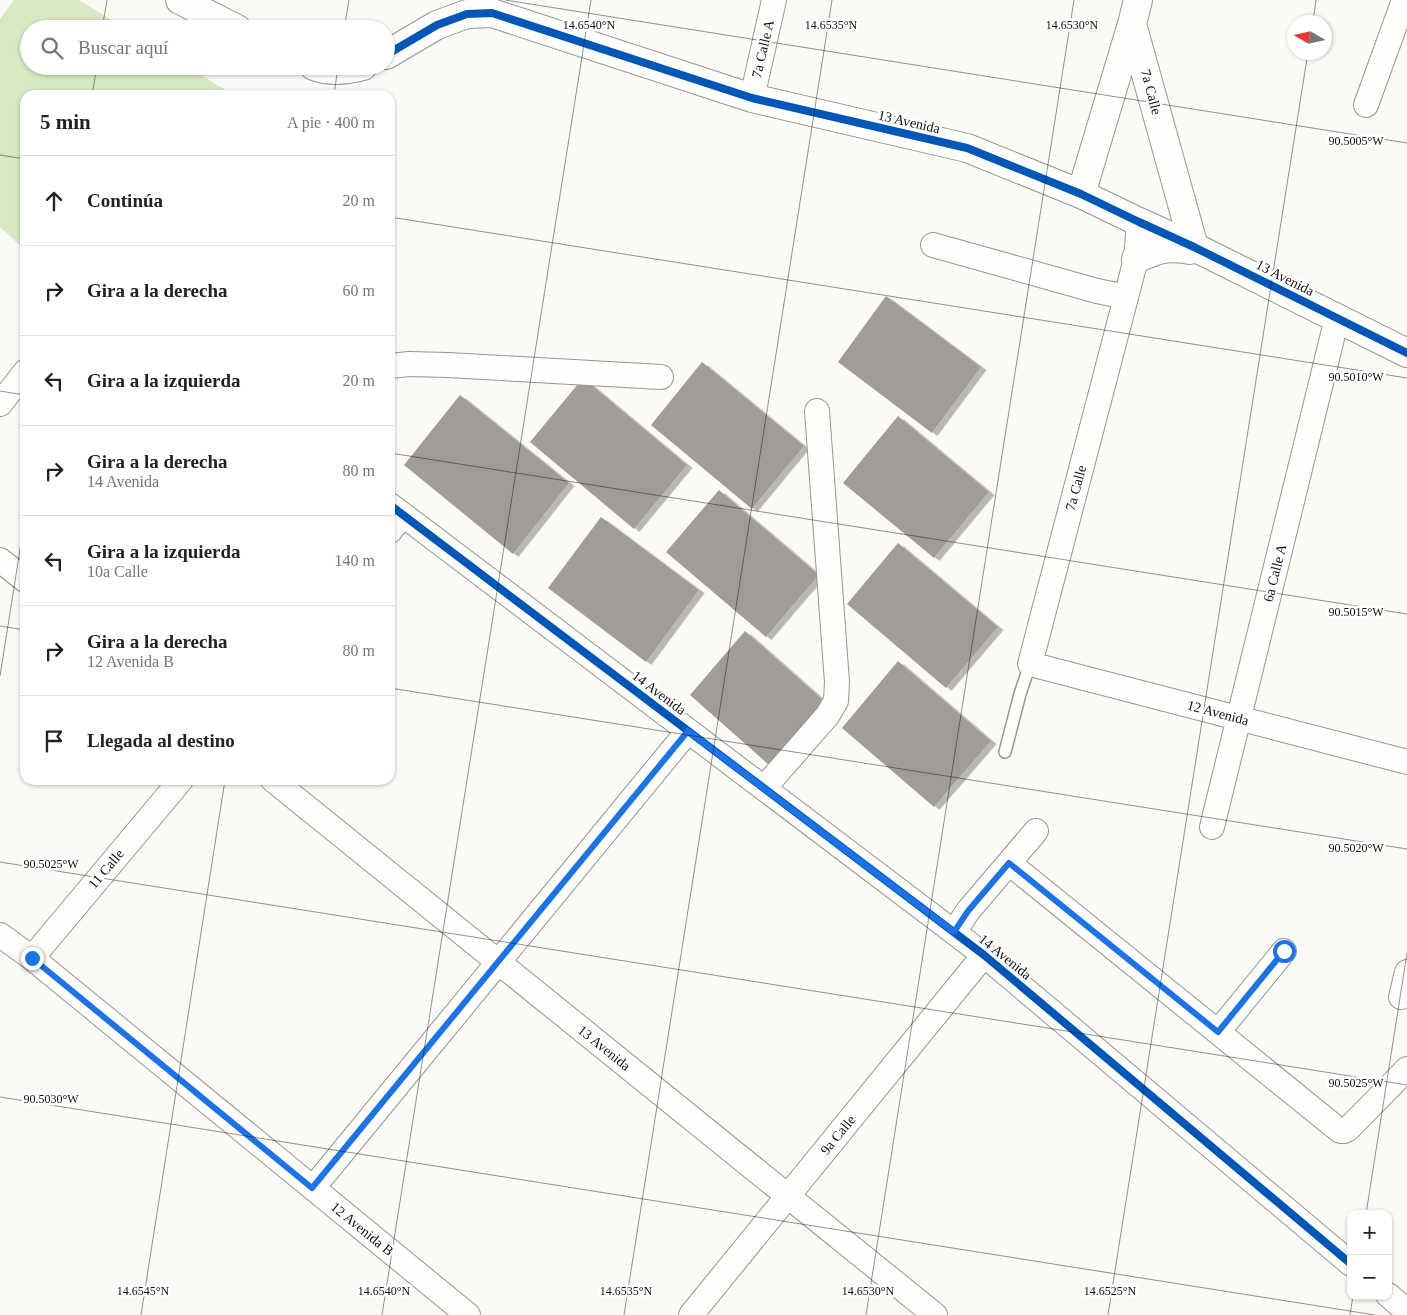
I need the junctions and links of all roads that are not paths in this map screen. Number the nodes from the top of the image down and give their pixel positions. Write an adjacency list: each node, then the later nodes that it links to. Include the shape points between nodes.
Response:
1 (180, 0): 6 (street)
2 (774, 0): 8 (street, 7a Calle A)
3 (1404, 0): 9 (street)
4 (493, 6): 7 (street, 13 Avenida, via 437,26); 8 (street, 13 Avenida)
5 (1135, 12): 10 (street, 7a Calle); 13 (street, 7a Calle)
6 (219, 20)
7 (395, 50)
8 (752, 98): 10 (street, 13 Avenida, via 967,148)
9 (1366, 105)
10 (1081, 194): 11 (street, 13 Avenida)
11 (1139, 222): 13 (street, 13 Avenida); 14 (street, 7a Calle)
12 (933, 245): 15 (street)
13 (1200, 250): 14 (street, via 1155,250); 16 (street, 13 Avenida)
14 (1136, 260): 15 (street, 7a Calle)
15 (1126, 297): 26 (street, 7a Calle)
16 (1337, 318): 17 (street, 13 Avenida); 27 (street, 6a Calle A)
17 (1407, 353)
18 (395, 365): 19 (street, via 448,365)
19 (661, 377)
20 (20, 378): 21 (street)
21 (0, 404)
22 (817, 411): 33 (street, via 836,701 827,716)
23 (395, 518): 28 (street, 14 Avenida)
24 (0, 560): 25 (street)
25 (20, 576)
26 (1030, 664): 27 (street, 12 Avenida); 29 (lane, 7a Calle)
27 (1239, 718): 30 (street, 12 Avenida); 34 (street, 6a Calle A)
28 (688, 731): 33 (street, 14 Avenida); 42 (street)
29 (1005, 752)
30 (1407, 762)
31 (177, 785): 41 (street, 11 Calle)
32 (279, 785): 42 (street, 13 Avenida)
33 (764, 788): 37 (street, 14 Avenida)
34 (1212, 827)
35 (1036, 831): 36 (street)
36 (1009, 863): 37 (street); 45 (street)
37 (954, 932): 40 (street, 14 Avenida)
38 (0, 935): 41 (street, 12 Avenida B)
39 (1284, 951): 45 (street)
40 (984, 955): 48 (street, 9a Calle); 49 (street, 14 Avenida)
41 (32, 958): 47 (street, 12 Avenida B)
42 (498, 962): 47 (street); 48 (street, 13 Avenida)
43 (1407, 972): 44 (street)
44 (1400, 997)
45 (1218, 1032): 46 (street, via 1340,1131 1348,1129)
46 (1407, 1069)
47 (312, 1188): 52 (street, 12 Avenida B)
48 (788, 1196): 53 (street, 9a Calle); 54 (street, 13 Avenida)
49 (1347, 1261)
50 (1392, 1298): 51 (street)
51 (1407, 1311)
52 (468, 1315)
53 (691, 1315)
54 (935, 1315)

